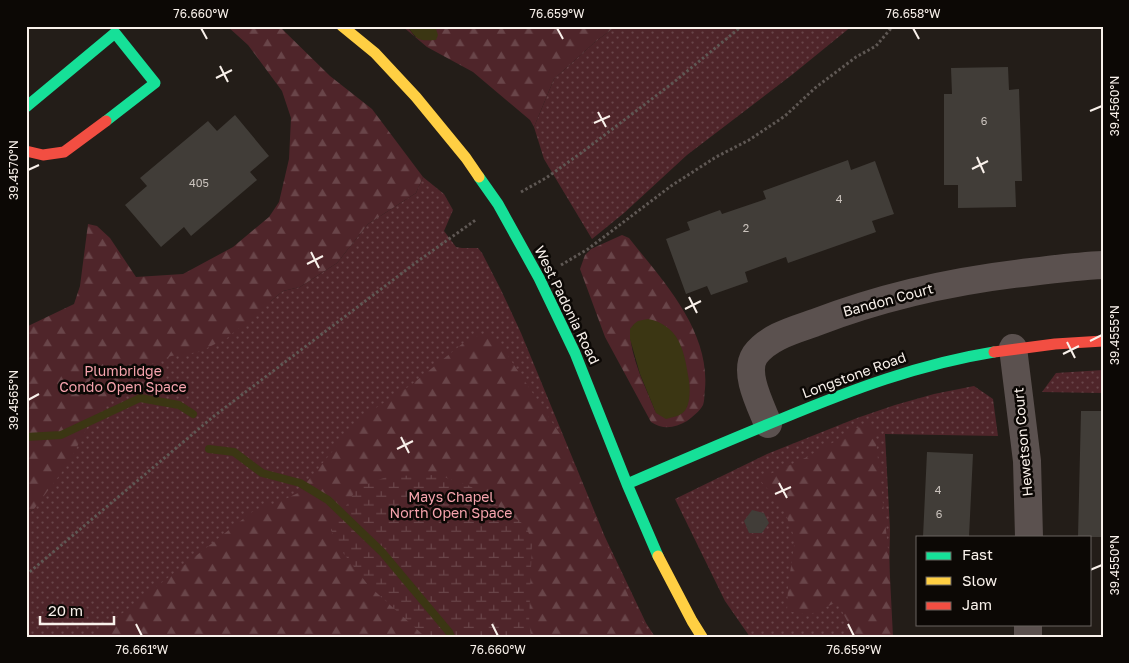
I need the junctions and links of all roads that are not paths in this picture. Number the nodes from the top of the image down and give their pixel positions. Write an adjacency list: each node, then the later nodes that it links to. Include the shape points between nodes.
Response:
1 (342, 26): 8 (street, West Padonia Road, via 374,53 416,97 466,158 498,204 575,353)
2 (26, 107): 3 (street, via 115,33 155,83 64,152 43,155)
3 (26, 150)
4 (1103, 266): 7 (street, Bandon Court, via 957,282 843,312 784,334 754,356 751,370 753,386)
5 (1103, 341): 6 (street, Longstone Road)
6 (1013, 348): 7 (street, Longstone Road, via 915,369); 9 (street, Hewetson Court, via 1027,461)
7 (768, 424): 8 (street, Longstone Road)
8 (627, 484): 10 (street, West Padonia Road, via 659,558)
9 (1029, 536)
10 (702, 637)

